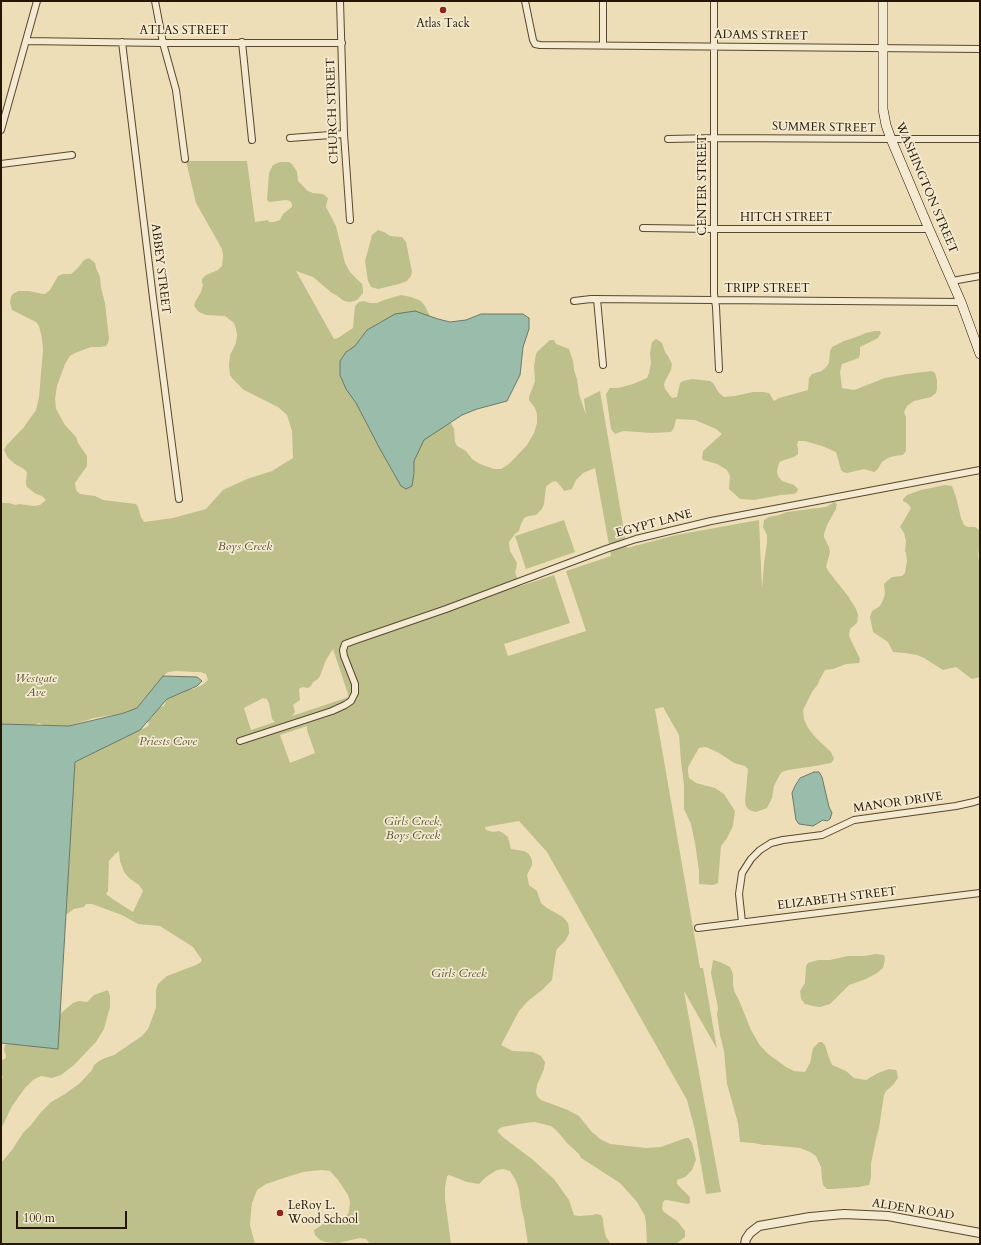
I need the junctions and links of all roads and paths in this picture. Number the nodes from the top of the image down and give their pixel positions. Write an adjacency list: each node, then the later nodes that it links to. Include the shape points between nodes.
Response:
1 (37, 1): 8 (street)
2 (155, 1): 11 (street)
3 (340, 1): 12 (street, CHURCH STREET)
4 (525, 1): 13 (street, ADAMS STREET, via 535,44)
5 (603, 1): 13 (street)
6 (714, 1): 14 (street, CENTER STREET)
7 (883, 1): 15 (main road, WASHINGTON STREET)
8 (26, 40): 9 (street, ATLAS STREET); 17 (street)
9 (122, 42): 11 (street, ATLAS STREET); 42 (street, ABBEY STREET)
10 (242, 42): 11 (street, ATLAS STREET); 12 (street, ATLAS STREET); 24 (street)
11 (163, 43): 26 (street, via 176,90)
12 (342, 43): 18 (street, CHURCH STREET)
13 (603, 45): 14 (street, ADAMS STREET)
14 (714, 46): 15 (street, ADAMS STREET); 20 (street, CENTER STREET)
15 (883, 48): 16 (street, ADAMS STREET); 23 (main road, WASHINGTON STREET, via 883,109)
16 (980, 49)
17 (1, 130)
18 (344, 134): 19 (street); 28 (street, CHURCH STREET)
19 (290, 138)
20 (715, 138): 22 (street, SUMMER STREET); 23 (street, SUMMER STREET); 30 (street, CENTER STREET)
21 (980, 138): 23 (street, SUMMER STREET)
22 (668, 139)
23 (891, 139): 31 (main road, WASHINGTON STREET)
24 (252, 140)
25 (72, 155): 27 (street)
26 (185, 159)
27 (1, 164)
28 (350, 220)
29 (643, 228): 30 (street, HITCH STREET)
30 (714, 229): 31 (street, HITCH STREET); 35 (street, CENTER STREET)
31 (929, 229): 33 (main road, WASHINGTON STREET)
32 (980, 276): 33 (street)
33 (952, 281): 37 (main road, WASHINGTON STREET)
34 (597, 299): 35 (street, TRIPP STREET); 36 (street, TRIPP STREET); 39 (street)
35 (715, 300): 37 (street, TRIPP STREET); 40 (street, CENTER STREET)
36 (574, 301)
37 (961, 302): 38 (main road, WASHINGTON STREET)
38 (980, 354)
39 (603, 365)
40 (719, 368)
41 (980, 470): 43 (street, EGYPT LANE, via 711,521 636,539 346,644 343,653 355,684 355,693 351,700 332,711)
42 (179, 499)
43 (240, 742)
44 (980, 800): 46 (street, MANOR DRIVE, via 956,806 861,819 848,822 822,835 771,843 751,858 742,873 739,894)
45 (980, 893): 46 (street, ELIZABETH STREET)
46 (742, 922): 47 (street, ELIZABETH STREET)
47 (698, 928)
48 (980, 1233): 49 (street, ALDEN ROAD, via 894,1217 824,1215 762,1225 750,1233)
49 (745, 1244)

